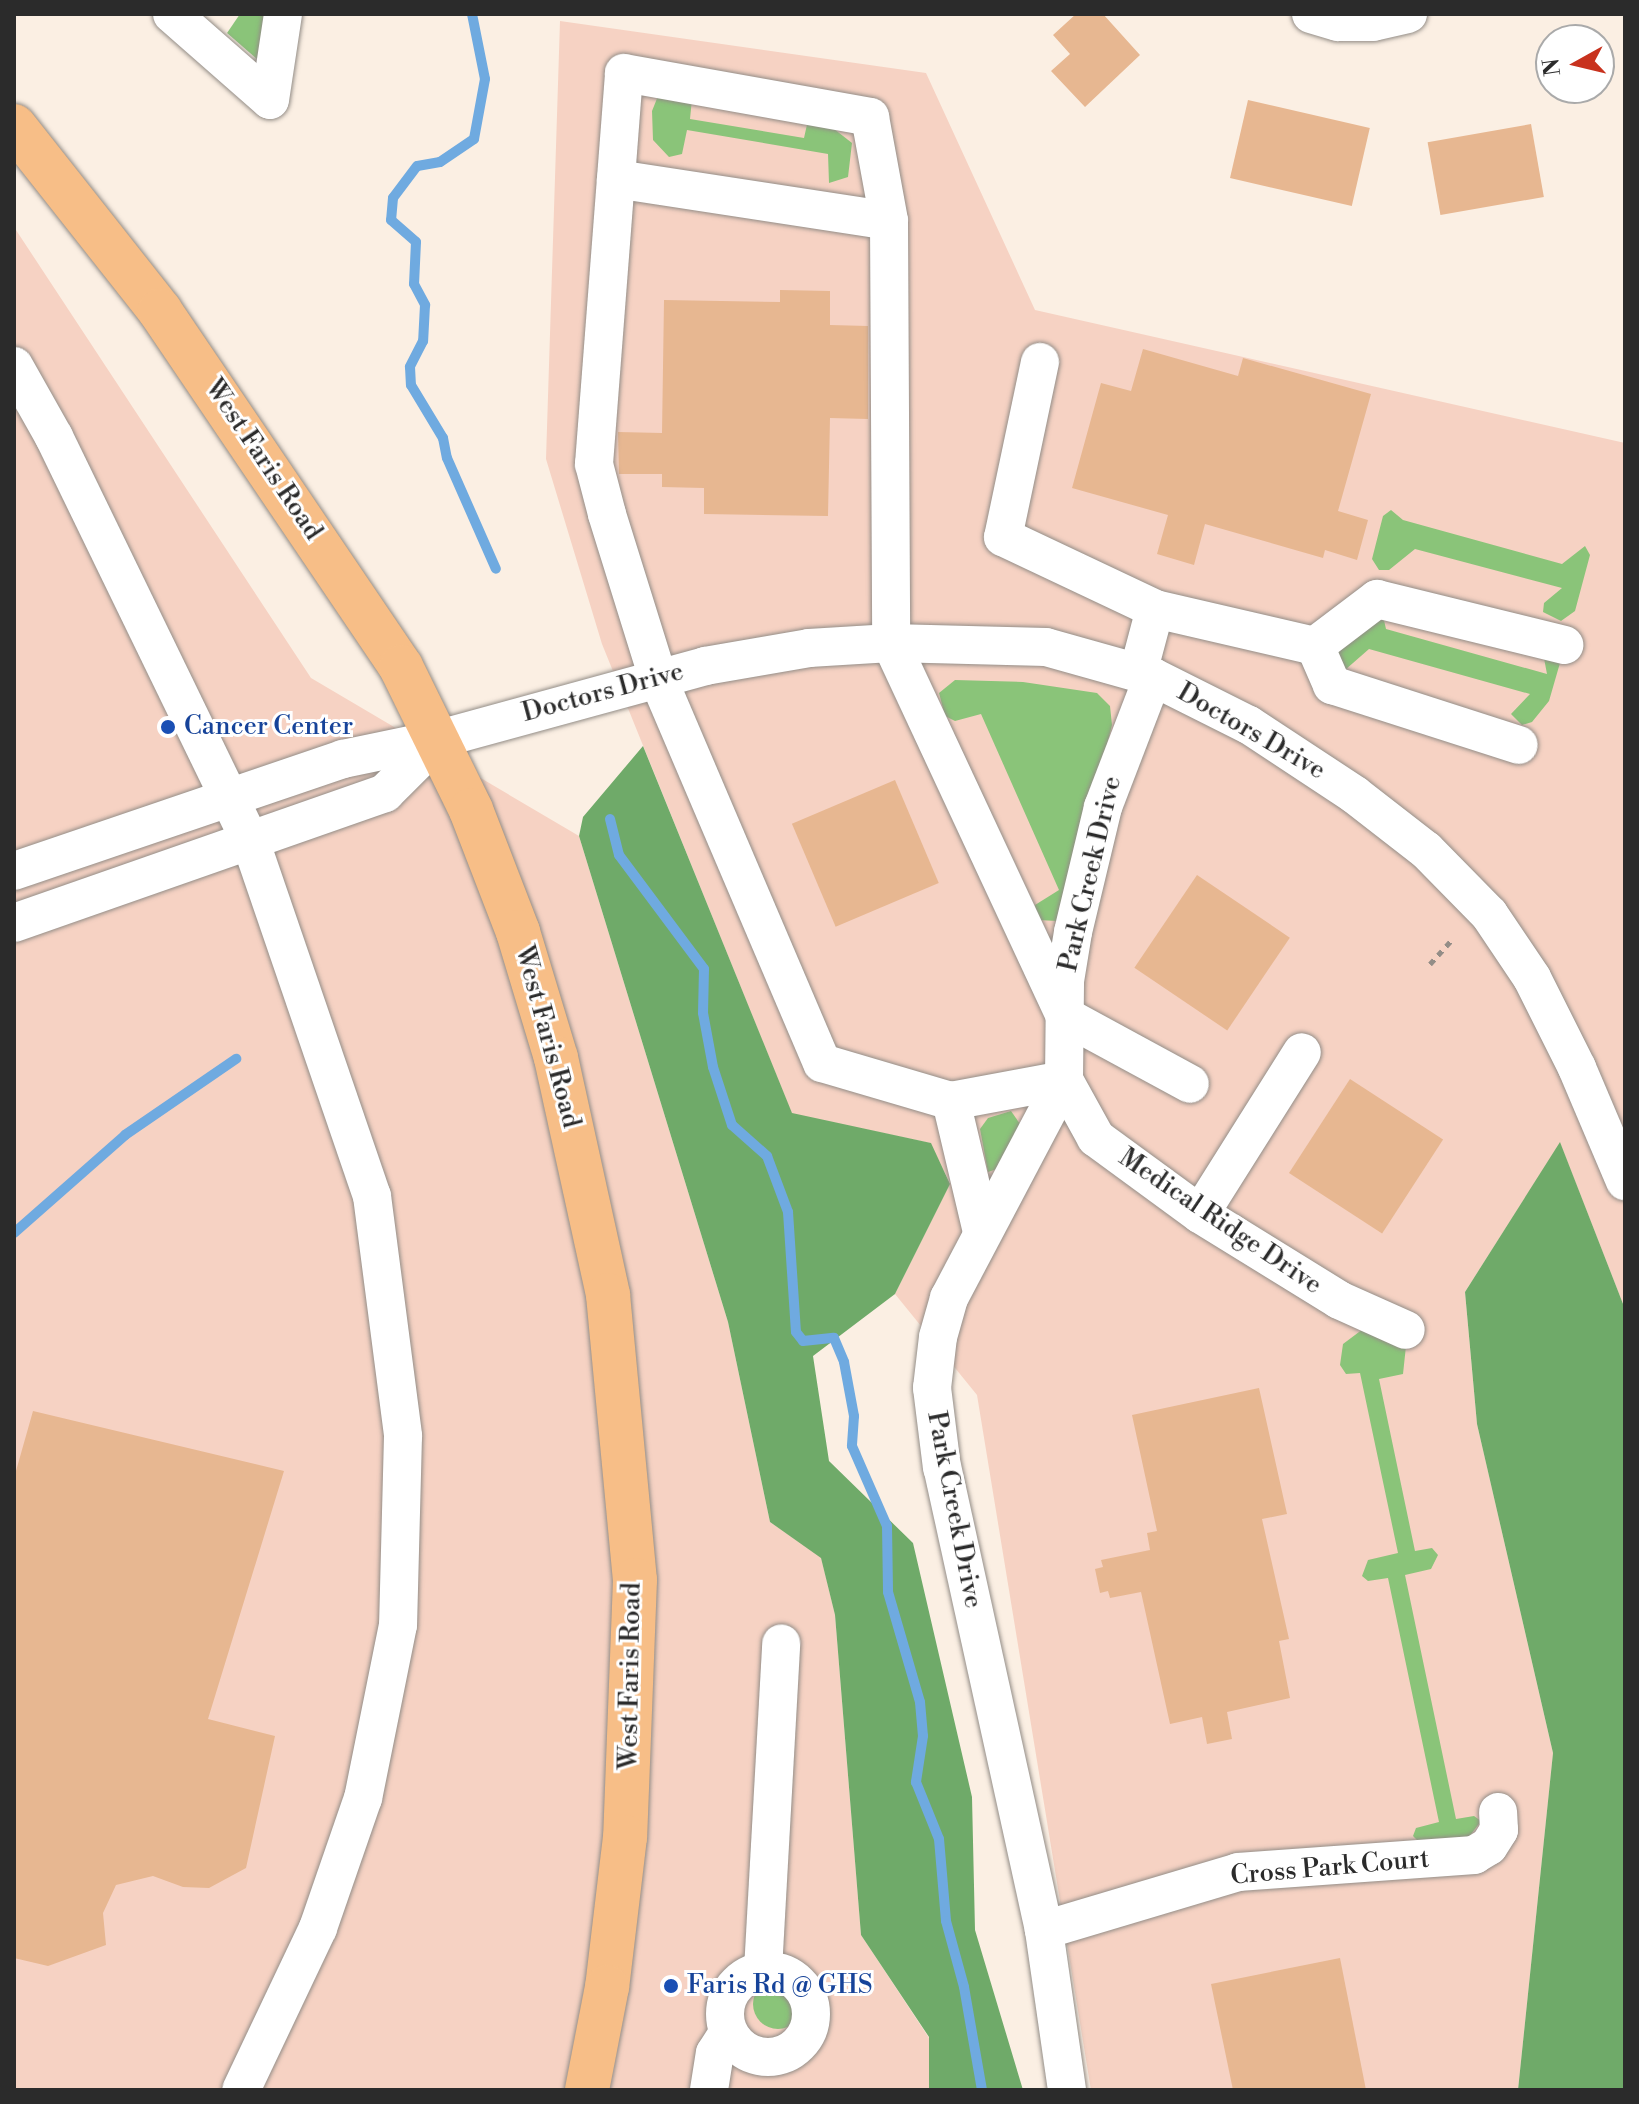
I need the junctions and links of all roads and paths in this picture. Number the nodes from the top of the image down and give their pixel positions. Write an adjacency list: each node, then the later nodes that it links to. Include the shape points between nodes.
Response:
1 (172, 14): 2 (street, via 270,100)
2 (283, 14)
3 (1311, 14): 4 (street, via 1338,22 1373,22)
4 (1408, 14)
5 (14, 126): 16 (main road, West Faris Road, via 160,311 237,419 365,609)
6 (616, 179): 7 (street); 7 (street, via 624,73 870,117); 15 (street, via 594,464)
7 (889, 221): 11 (street)
8 (1040, 362): 10 (street, via 1003,537)
9 (14, 366): 18 (street)
10 (1155, 609): 13 (street); 14 (street, Park Creek Drive)
11 (891, 643): 14 (street, Doctors Drive, via 1046,647); 15 (street, Doctors Drive, via 809,648); 24 (street)
12 (1564, 645): 13 (street, via 1377,599)
13 (1315, 646): 17 (street, via 1332,685)
14 (1146, 675): 24 (street, Park Creek Drive, via 1103,807 1073,932); 29 (street, Doctors Drive, via 1249,725 1355,795 1464,886 1532,978)
15 (658, 678): 16 (street, Doctors Drive); 28 (street, via 822,1063)
16 (439, 739): 18 (street, Doctors Drive, via 343,759); 19 (street, via 385,793); 39 (main road, West Faris Road, via 518,932 556,1058 608,1295 624,1426 635,1580 633,1716 607,1987)
17 (1519, 745)
18 (231, 801): 19 (street); 20 (street, Doctors Drive)
19 (250, 840): 21 (street); 38 (street, via 372,1196 403,1436 398,1625 363,1798 318,1928)
20 (14, 871)
21 (14, 923)
22 (1451, 941): 23 (path)
23 (1430, 964)
24 (1065, 1016): 26 (street, Park Creek Drive); 27 (street)
25 (1302, 1052): 30 (street)
26 (1064, 1080): 28 (street); 30 (street, Medical Ridge Drive, via 1096,1138); 31 (street, Park Creek Drive)
27 (1190, 1084)
28 (951, 1101): 31 (street)
29 (1625, 1181)
30 (1200, 1214): 32 (street, Medical Ridge Drive, via 1339,1300)
31 (982, 1232): 35 (street, Park Creek Drive, via 949,1298 938,1337 933,1408)
32 (1406, 1330)
33 (781, 1643): 36 (street)
34 (1498, 1812): 35 (street, Cross Park Court, via 1499,1830 1489,1846 1474,1855 1238,1872)
35 (1044, 1930): 41 (street, Park Creek Drive)
36 (763, 1970): 37 (street, via 738,1982 725,2006); 37 (street, via 789,1975 808,1995 811,2022 798,2046 774,2058 747,2053)
37 (728, 2033): 40 (street, via 715,2053)
38 (241, 2090)
39 (587, 2090)
40 (709, 2090)
41 (1067, 2090)

